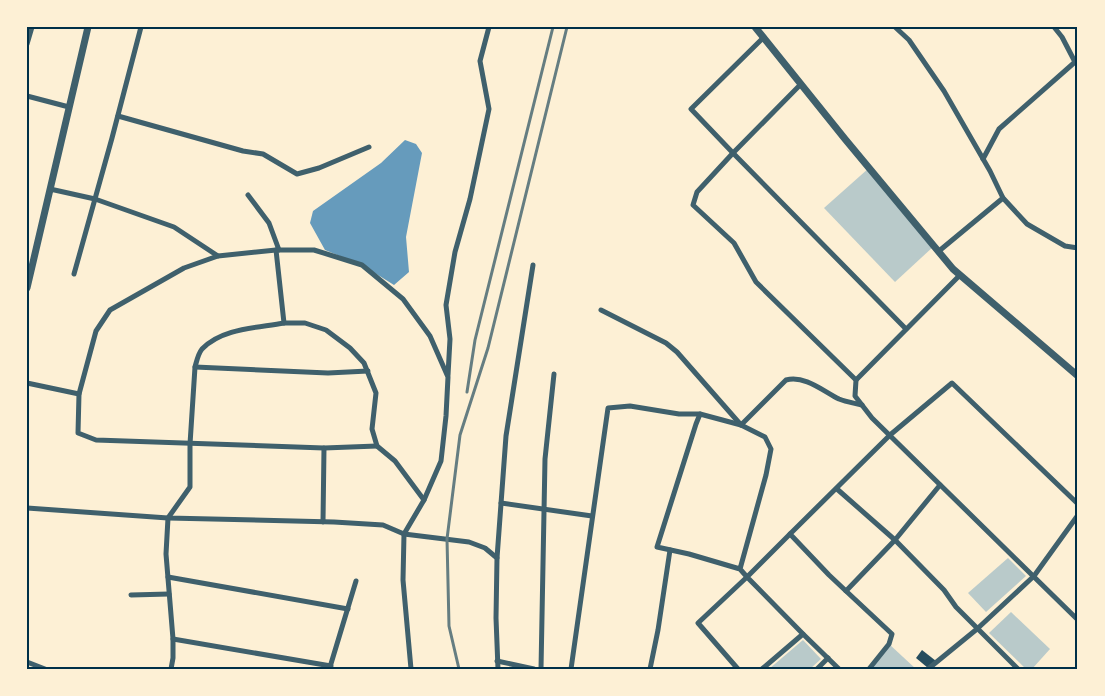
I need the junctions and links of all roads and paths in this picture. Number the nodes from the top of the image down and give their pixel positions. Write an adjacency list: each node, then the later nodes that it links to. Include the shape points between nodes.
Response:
1 (32, 27): 9 (street)
2 (88, 27): 13 (street)
3 (141, 27): 14 (street)
4 (489, 27): 37 (street, via 480,61 489,109 446,305 450,339)
5 (755, 27): 8 (street)
6 (895, 27): 17 (street, via 909,40 944,91)
7 (1054, 27): 10 (street)
8 (764, 38): 11 (street); 16 (street, via 691,109)
9 (27, 44)
10 (1076, 62): 17 (street, via 999,129)
11 (801, 84): 16 (street); 24 (street)
12 (27, 96): 13 (street)
13 (69, 107): 18 (street)
14 (118, 116): 15 (street, via 263,154 297,174); 21 (street)
15 (369, 147)
16 (733, 153): 32 (street); 38 (street, via 697,192 693,205 734,243 756,282)
17 (983, 159): 20 (street)
18 (50, 189): 21 (street); 29 (street)
19 (248, 195): 23 (street, via 269,223)
20 (1003, 198): 22 (street, via 1027,224 1065,246); 24 (street)
21 (95, 199): 25 (street, via 174,227); 27 (street)
22 (1078, 248)
23 (278, 250): 25 (street); 31 (street); 37 (street, via 314,250 362,265 404,299 430,336)
24 (939, 251): 28 (street)
25 (218, 256): 40 (street, via 184,268 110,310 96,331)
26 (533, 265): 51 (street, via 506,436)
27 (74, 274)
28 (960, 275): 32 (street); 36 (street)
29 (27, 288)
30 (601, 310): 43 (street, via 677,352)
31 (284, 323): 33 (street, via 224,333 203,349); 34 (street, via 304,323 326,330 350,348)
32 (906, 329): 38 (street)
33 (195, 367): 34 (street, via 328,374); 45 (street)
34 (368, 371): 46 (street, via 376,393 372,429)
35 (554, 374): 54 (street)
36 (1078, 376)
37 (448, 377): 50 (street, via 441,461)
38 (856, 380): 41 (street, via 855,396)
39 (27, 383): 40 (street)
40 (79, 394): 45 (street, via 78,433 96,440)
41 (862, 405): 43 (street, via 794,378 786,380); 44 (street)
42 (700, 414): 43 (street); 56 (street, via 630,406 608,408); 62 (street, via 657,547)
43 (741, 425): 64 (street, via 765,437 771,449)
44 (890, 435): 48 (street); 49 (street); 52 (street, via 952,383)
45 (190, 444): 47 (street); 57 (street, via 190,487)
46 (377, 446): 47 (street); 50 (street, via 395,461)
47 (324, 448): 58 (street)
48 (940, 485): 61 (street); 65 (street)
49 (837, 489): 60 (street); 61 (street)
50 (424, 500): 59 (street)
51 (501, 502): 54 (street); 63 (street)
52 (1078, 504)
53 (27, 508): 57 (street)
54 (544, 509): 56 (street); 86 (street)
55 (1078, 515): 65 (street)
56 (592, 516): 87 (street)
57 (168, 518): 58 (street); 66 (street)
58 (322, 522): 59 (street, via 383,525)
59 (404, 534): 63 (street, via 469,542); 83 (street)
60 (790, 534): 67 (street); 69 (street)
61 (895, 540): 69 (street); 74 (street)
62 (670, 550): 64 (street); 88 (street)
63 (497, 558): 78 (street)
64 (740, 569): 67 (street)
65 (1034, 576): 73 (street); 74 (street)
66 (168, 577): 70 (street); 72 (street)
67 (747, 577): 75 (street); 89 (street, via 698,623)
68 (356, 581): 72 (street)
69 (846, 591): 93 (street, via 892,634)
70 (170, 594): 71 (street); 76 (street)
71 (131, 595)
72 (348, 609): 80 (street)
73 (1078, 620)
74 (977, 629): 94 (street); 95 (street)
75 (803, 634): 77 (street); 90 (street)
76 (173, 639): 80 (street); 82 (street)
77 (828, 658): 91 (street); 92 (street)
78 (497, 661): 84 (street); 85 (street)
79 (27, 662): 81 (street)
80 (330, 668)
81 (45, 669)
82 (171, 669)
83 (411, 669)
84 (498, 669)
85 (534, 669)
86 (541, 669)
87 (571, 669)
88 (650, 669)
89 (738, 669)
90 (762, 669)
91 (817, 669)
92 (839, 669)
93 (869, 669)
94 (928, 669)
95 (1018, 669)

